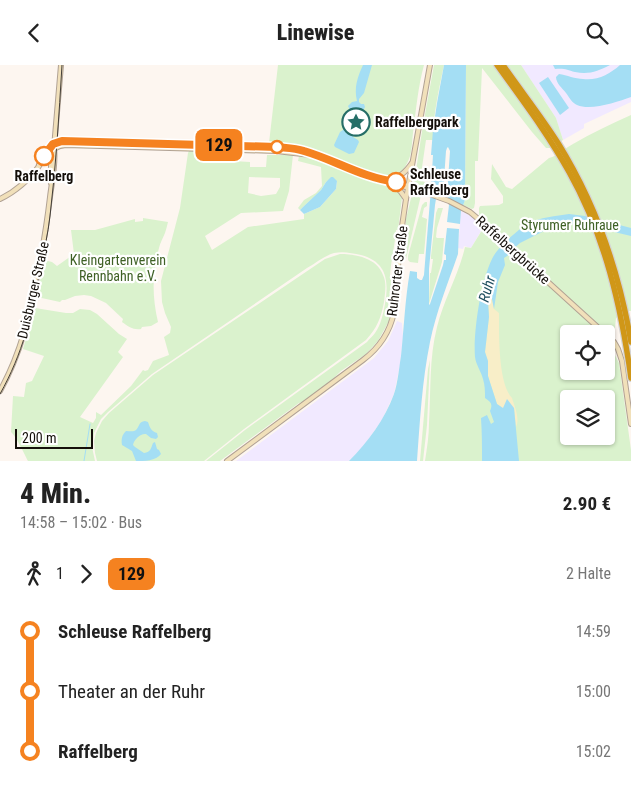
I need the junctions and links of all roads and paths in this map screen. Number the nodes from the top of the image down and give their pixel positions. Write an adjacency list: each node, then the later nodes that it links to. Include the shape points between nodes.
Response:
1 (60, 65): 5 (main road, Duisburger Straße)
2 (430, 65): 9 (main road, Ruhrorter Straße)
3 (496, 65): 6 (highway)
4 (503, 65): 6 (highway)
5 (54, 143): 7 (main road, Duisburger Straße); 8 (main road, via 277,147); 11 (main road)
6 (555, 144): 18 (highway, via 599,238)
7 (54, 148): 8 (main road, via 98,145); 10 (main road, Duisburger Straße); 11 (main road); 13 (main road, Duisburger Straße)
8 (315, 155): 12 (main road)
9 (413, 161): 12 (main road, via 399,177); 15 (main road, Ruhrorter Straße)
10 (51, 163): 11 (main road); 13 (main road, Duisburger Straße)
11 (41, 164): 16 (main road, via 14,191)
12 (385, 181): 14 (main road); 15 (main road)
13 (51, 185): 21 (main road, Duisburger Straße, via 46,231 30,313 16,359)
14 (394, 185): 15 (main road); 17 (main road)
15 (408, 187): 17 (main road, Ruhrorter Straße); 22 (main road, Raffelbergbrücke, via 449,201 484,223 605,332 621,355)
16 (0, 199)
17 (406, 199): 23 (main road, Ruhrorter Straße, via 394,311 377,348)
18 (627, 331): 19 (highway); 20 (highway)
19 (631, 342)
20 (631, 378)
21 (0, 391)
22 (631, 424)
23 (227, 461)

